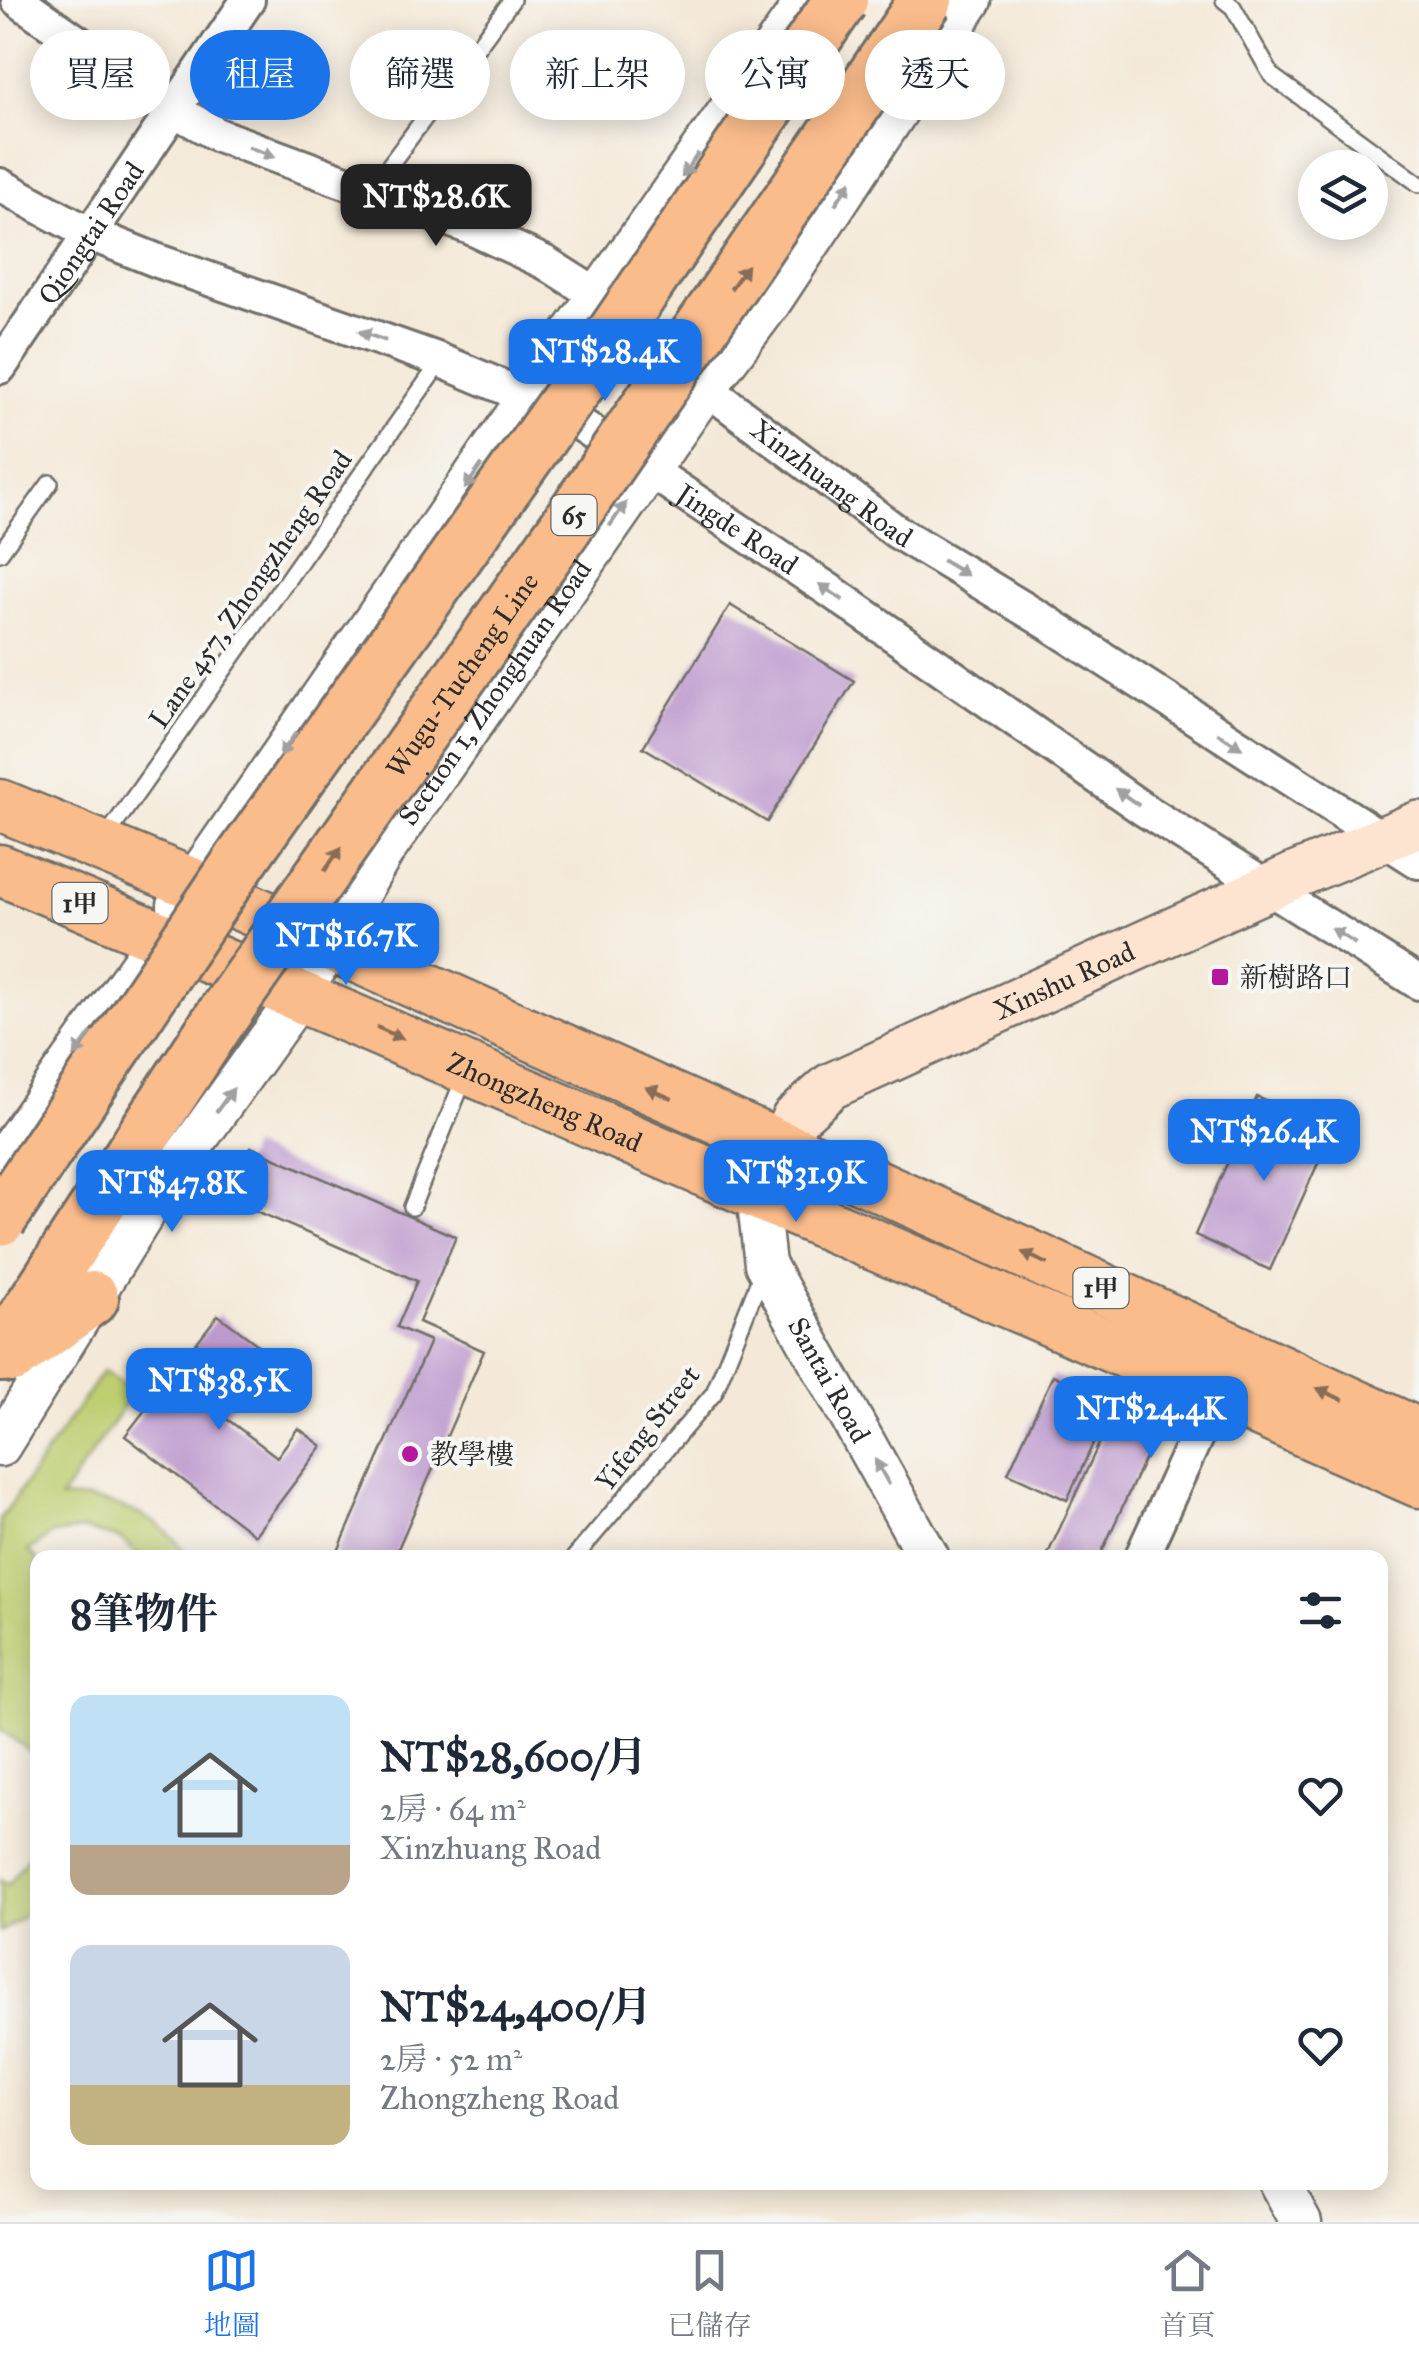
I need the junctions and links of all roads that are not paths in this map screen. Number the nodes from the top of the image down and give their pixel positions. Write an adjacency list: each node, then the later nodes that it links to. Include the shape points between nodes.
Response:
1 (18, 0): 8 (street, Xinzhuang Road)
2 (248, 0): 8 (street, Qiongtai Road)
3 (512, 0): 11 (lane)
4 (807, 0): 13 (street, one-way to 13)
5 (840, 0): 36 (highway, bridge, via 240,861)
6 (1224, 0): 9 (lane, via 1272,76)
7 (954, 6): 16 (street, Section 1, Zhonghuan Road, one-way to 7, via 770,304); 39 (highway, Wugu-Tucheng Line / 65, one-way to 7, bridge, via 216,1025 576,513)
8 (174, 110): 11 (street, Xinzhuang Road, one-way to 11, via 218,135); 12 (street, Qiongtai Road)
9 (1419, 184)
10 (0, 185): 12 (street, Jingde Road)
11 (369, 193): 13 (street, Xinzhuang Road, via 546,262)
12 (88, 233): 14 (street, Jingde Road, one-way to 12); 15 (street, Qiongtai Road)
13 (598, 296): 16 (street, Xinzhuang Road); 17 (street)
14 (441, 361): 17 (street, Jingde Road); 23 (lane, Lane 457, Zhongzheng Road)
15 (0, 367)
16 (706, 388): 18 (street, Section 1, Zhonghuan Road); 22 (street, Xinzhuang Road, one-way to 22, via 896,532)
17 (528, 397): 18 (street, Jingde Road, via 562,412); 25 (street, one-way to 25)
18 (648, 471): 26 (street, Jingde Road, one-way to 18); 28 (street, Section 1, Zhonghuan Road, one-way to 18, via 382,854)
19 (50, 484): 20 (lane)
20 (0, 553)
21 (0, 805): 23 (main road, Zhongzheng Road / 1甲)
22 (1407, 842): 26 (main road, Xinshu Road)
23 (99, 847): 25 (main road, Zhongzheng Road / 1甲)
24 (0, 870): 27 (main road, Zhongzheng Road / 1甲)
25 (191, 883): 27 (street); 28 (main road, Zhongzheng Road / 1甲)
26 (1267, 889): 29 (street, Jingde Road, one-way to 26); 32 (main road, Xinshu Road, via 830,1086 794,1119)
27 (160, 936): 30 (main road, Zhongzheng Road / 1甲); 33 (street, one-way to 33)
28 (332, 945): 30 (street, Section 1, Zhonghuan Road); 32 (main road, Zhongzheng Road / 1甲, one-way to 28)
29 (1419, 983)
30 (301, 994): 31 (main road, Zhongzheng Road / 1甲, one-way to 31); 38 (street, Section 1, Zhonghuan Road, one-way to 30, via 147,1209)
31 (469, 1068): 34 (main road, Zhongzheng Road / 1甲); 35 (lane)
32 (780, 1146): 34 (main road, Xinshu Road); 42 (main road, Zhongzheng Road / 1甲, one-way to 32)
33 (0, 1164)
34 (757, 1194): 37 (street, Santai Road); 41 (main road, Zhongzheng Road / 1甲)
35 (412, 1207)
36 (0, 1219)
37 (766, 1264): 45 (lane, Yifeng Street, via 714,1393); 46 (street, Santai Road, one-way to 37)
38 (92, 1298): 40 (highway); 43 (street, Section 1, Zhonghuan Road)
39 (0, 1354)
40 (0, 1366)
41 (1217, 1391): 44 (main road, Zhongzheng Road / 1甲); 47 (street)
42 (1419, 1434)
43 (0, 1446)
44 (1419, 1482)
45 (581, 1550)
46 (926, 1550)
47 (1144, 1550)
48 (1283, 2190): 49 (street)
49 (1301, 2222)

